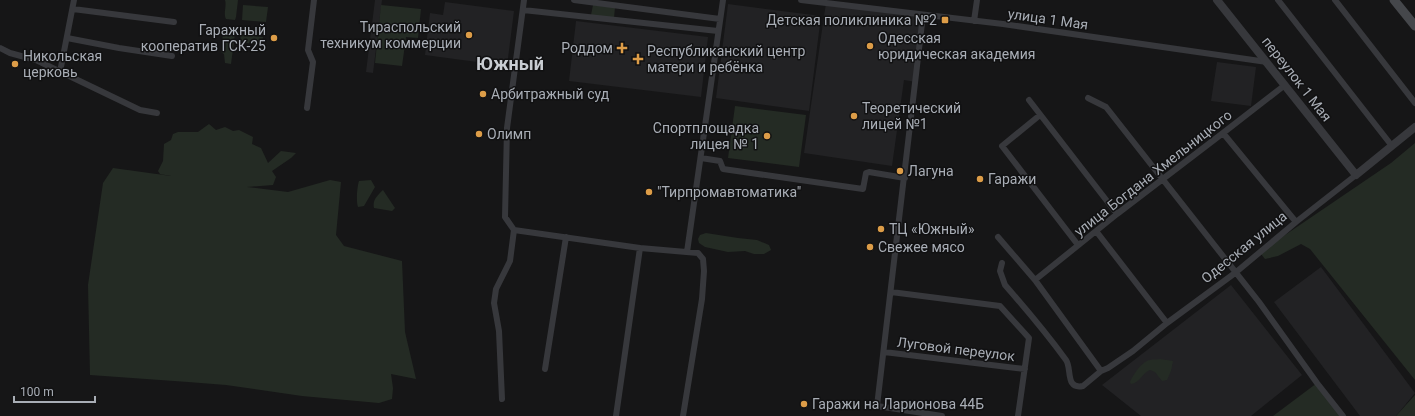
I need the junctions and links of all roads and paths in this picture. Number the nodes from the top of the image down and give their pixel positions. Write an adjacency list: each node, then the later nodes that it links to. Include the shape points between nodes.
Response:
1 (74, 0): 12 (street)
2 (314, 0): 29 (street, via 308,50 313,62)
3 (524, 0): 13 (street)
4 (574, 0): 15 (street)
5 (723, 0): 15 (street)
6 (801, 0): 14 (street, улица 1 Мая)
7 (977, 0): 16 (street)
8 (1217, 0): 23 (street, переулок 1 Мая)
9 (1278, 0): 34 (street)
10 (1335, 0): 28 (street)
11 (1394, 0): 18 (main road)
12 (73, 9): 17 (street); 20 (street)
13 (523, 10): 19 (street); 41 (street, via 507,128 505,217)
14 (923, 15): 16 (street, улица 1 Мая); 37 (street)
15 (720, 19): 19 (street)
16 (974, 21): 23 (street, улица 1 Мая)
17 (174, 22)
18 (1415, 26)
19 (718, 32): 35 (street)
20 (67, 38): 22 (street); 24 (street)
21 (0, 48): 24 (street, via 36,60)
22 (172, 56)
23 (1267, 62): 25 (street, переулок 1 Мая)
24 (60, 72): 30 (street, via 140,110)
25 (1285, 85): 33 (street, улица Богдана Хмельницкого); 36 (street, переулок 1 Мая)
26 (1088, 98): 38 (street, via 1106,107)
27 (1029, 100): 31 (street)
28 (1415, 103)
29 (307, 108)
30 (157, 113)
31 (1040, 116): 39 (street); 45 (street, via 1002,146)
32 (1415, 127): 34 (street, Одесская улица)
33 (1223, 133): 38 (street, улица Богдана Хмельницкого); 40 (street)
34 (1392, 146): 36 (street, Одесская улица)
35 (701, 158): 37 (street, via 720,161 723,169 864,189 865,176 869,172); 47 (street)
36 (1356, 175): 40 (street, Одесская улица)
37 (905, 178): 51 (street)
38 (1163, 179): 39 (street, улица Богдана Хмельницкого); 49 (street)
39 (1117, 214): 42 (street, улица Богдана Хмельницкого)
40 (1296, 222): 49 (street, Одесская улица)
41 (514, 230): 43 (street); 57 (street, via 510,261 496,289 494,303 499,331)
42 (1096, 231): 45 (street, улица Богдана Хмельницкого); 52 (street)
43 (566, 237): 46 (street); 55 (street)
44 (998, 237): 50 (street)
45 (1078, 245): 50 (street, улица Богдана Хмельницкого)
46 (640, 248): 47 (street); 58 (street)
47 (687, 252): 59 (street, via 698,253 703,259 704,271 702,299)
48 (1002, 263): 56 (street, Одесская улица, via 1000,271 1005,285 1067,362 1070,379 1074,384 1080,387 1087,384)
49 (1235, 273): 52 (street, Одесская улица); 62 (street)
50 (1035, 280): 56 (street)
51 (891, 292): 53 (street); 54 (street, via 1000,306 1029,338)
52 (1167, 323): 56 (street, Одесская улица, via 1116,364)
53 (884, 352): 54 (street, Луговой переулок); 60 (street, via 877,406)
54 (1025, 368): 61 (street)
55 (545, 369)
56 (1101, 370)
57 (502, 399)
58 (616, 416)
59 (683, 416)
60 (942, 416)
61 (1018, 416)
62 (1343, 416)

